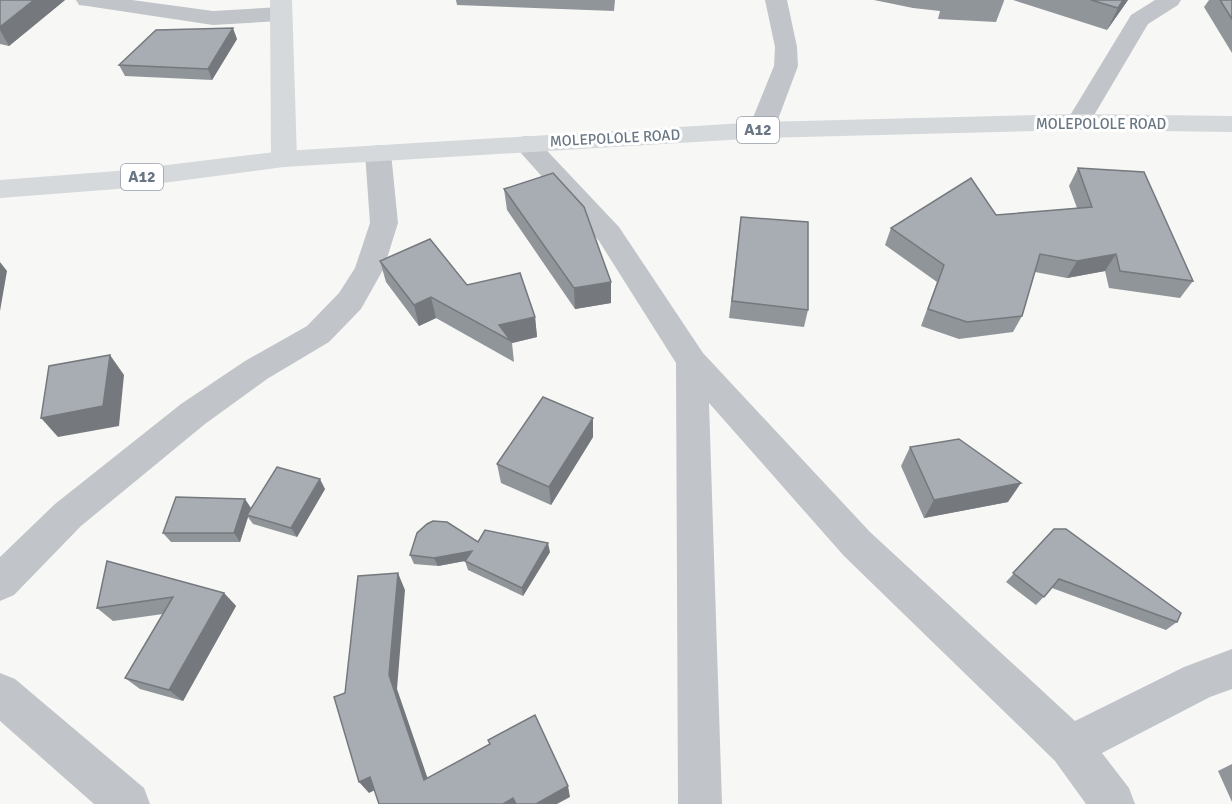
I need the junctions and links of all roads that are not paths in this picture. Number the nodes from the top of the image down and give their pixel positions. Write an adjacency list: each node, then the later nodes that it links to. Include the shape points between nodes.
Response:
1 (87, 0): 4 (street, via 213,18)
2 (776, 0): 7 (street, via 786,66)
3 (1170, 0): 5 (street, via 1140,20)
4 (281, 7): 10 (main road)
5 (1078, 122): 6 (main road, MOLEPOLOLE ROAD / A12); 7 (main road, MOLEPOLOLE ROAD / A12)
6 (1232, 124)
7 (761, 130): 8 (main road, MOLEPOLOLE ROAD / A12)
8 (525, 144): 9 (main road, MOLEPOLOLE ROAD / A12); 12 (street, via 609,234)
9 (378, 153): 10 (main road, MOLEPOLOLE ROAD / A12); 13 (street, via 384,222 369,268 350,301 318,334 256,370 184,421 68,515)
10 (284, 159): 11 (main road, MOLEPOLOLE ROAD / A12, via 117,180)
11 (0, 189)
12 (692, 362): 16 (street, via 857,544); 18 (street)
13 (0, 583)
14 (1232, 669): 16 (street, via 1198,681)
15 (0, 694): 17 (street)
16 (1070, 746): 19 (street)
17 (128, 804)
18 (700, 804)
19 (1113, 804)

